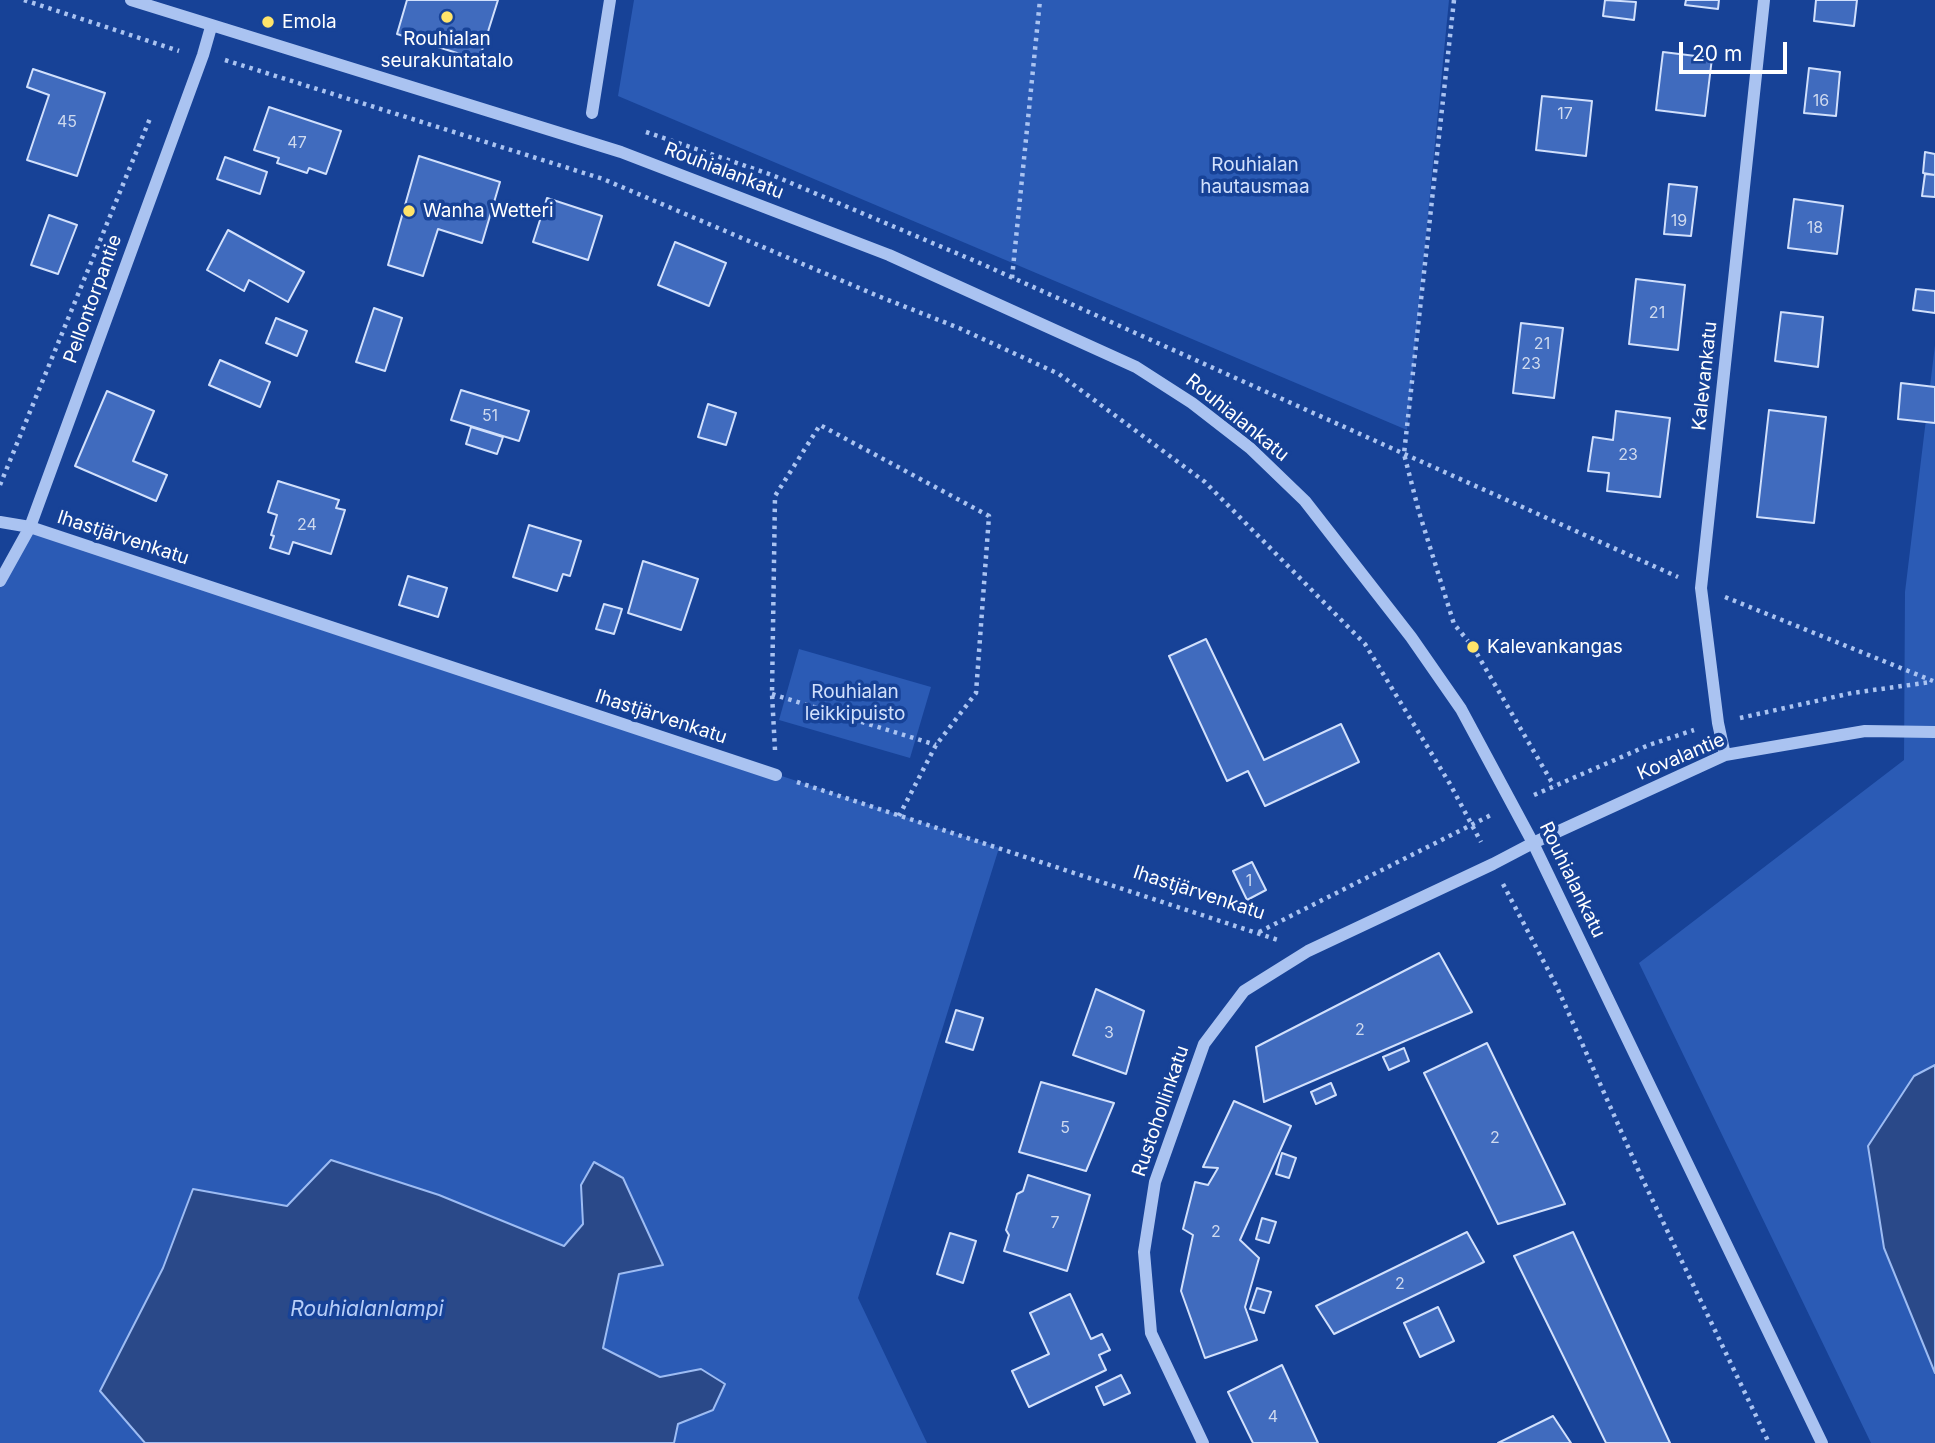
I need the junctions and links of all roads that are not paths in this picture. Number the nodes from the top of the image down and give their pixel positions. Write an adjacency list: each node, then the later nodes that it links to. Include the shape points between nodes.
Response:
1 (131, 0): 4 (street, Rouhialankatu)
2 (610, 0): 5 (street)
3 (1765, 0): 10 (street, Kalevankatu, via 1702,587)
4 (211, 27): 7 (street, Pellontorpantie); 12 (street, Rouhialankatu, via 621,152 889,255 1136,367 1250,448 1306,501 1454,699)
5 (592, 113)
6 (0, 522): 7 (street, Ihastjärvenkatu)
7 (30, 527): 8 (street, Pellontorpantie); 11 (street, Ihastjärvenkatu)
8 (0, 580)
9 (1935, 732): 10 (street, Kovalantie, via 1865,731)
10 (1725, 755): 12 (street, Kovalantie)
11 (776, 775)
12 (1533, 843): 13 (street, Rustohollinkatu, via 1308,951 1244,991 1204,1044 1155,1182 1144,1252 1151,1333); 14 (street, Rouhialankatu)
13 (1203, 1443)
14 (1822, 1443)

